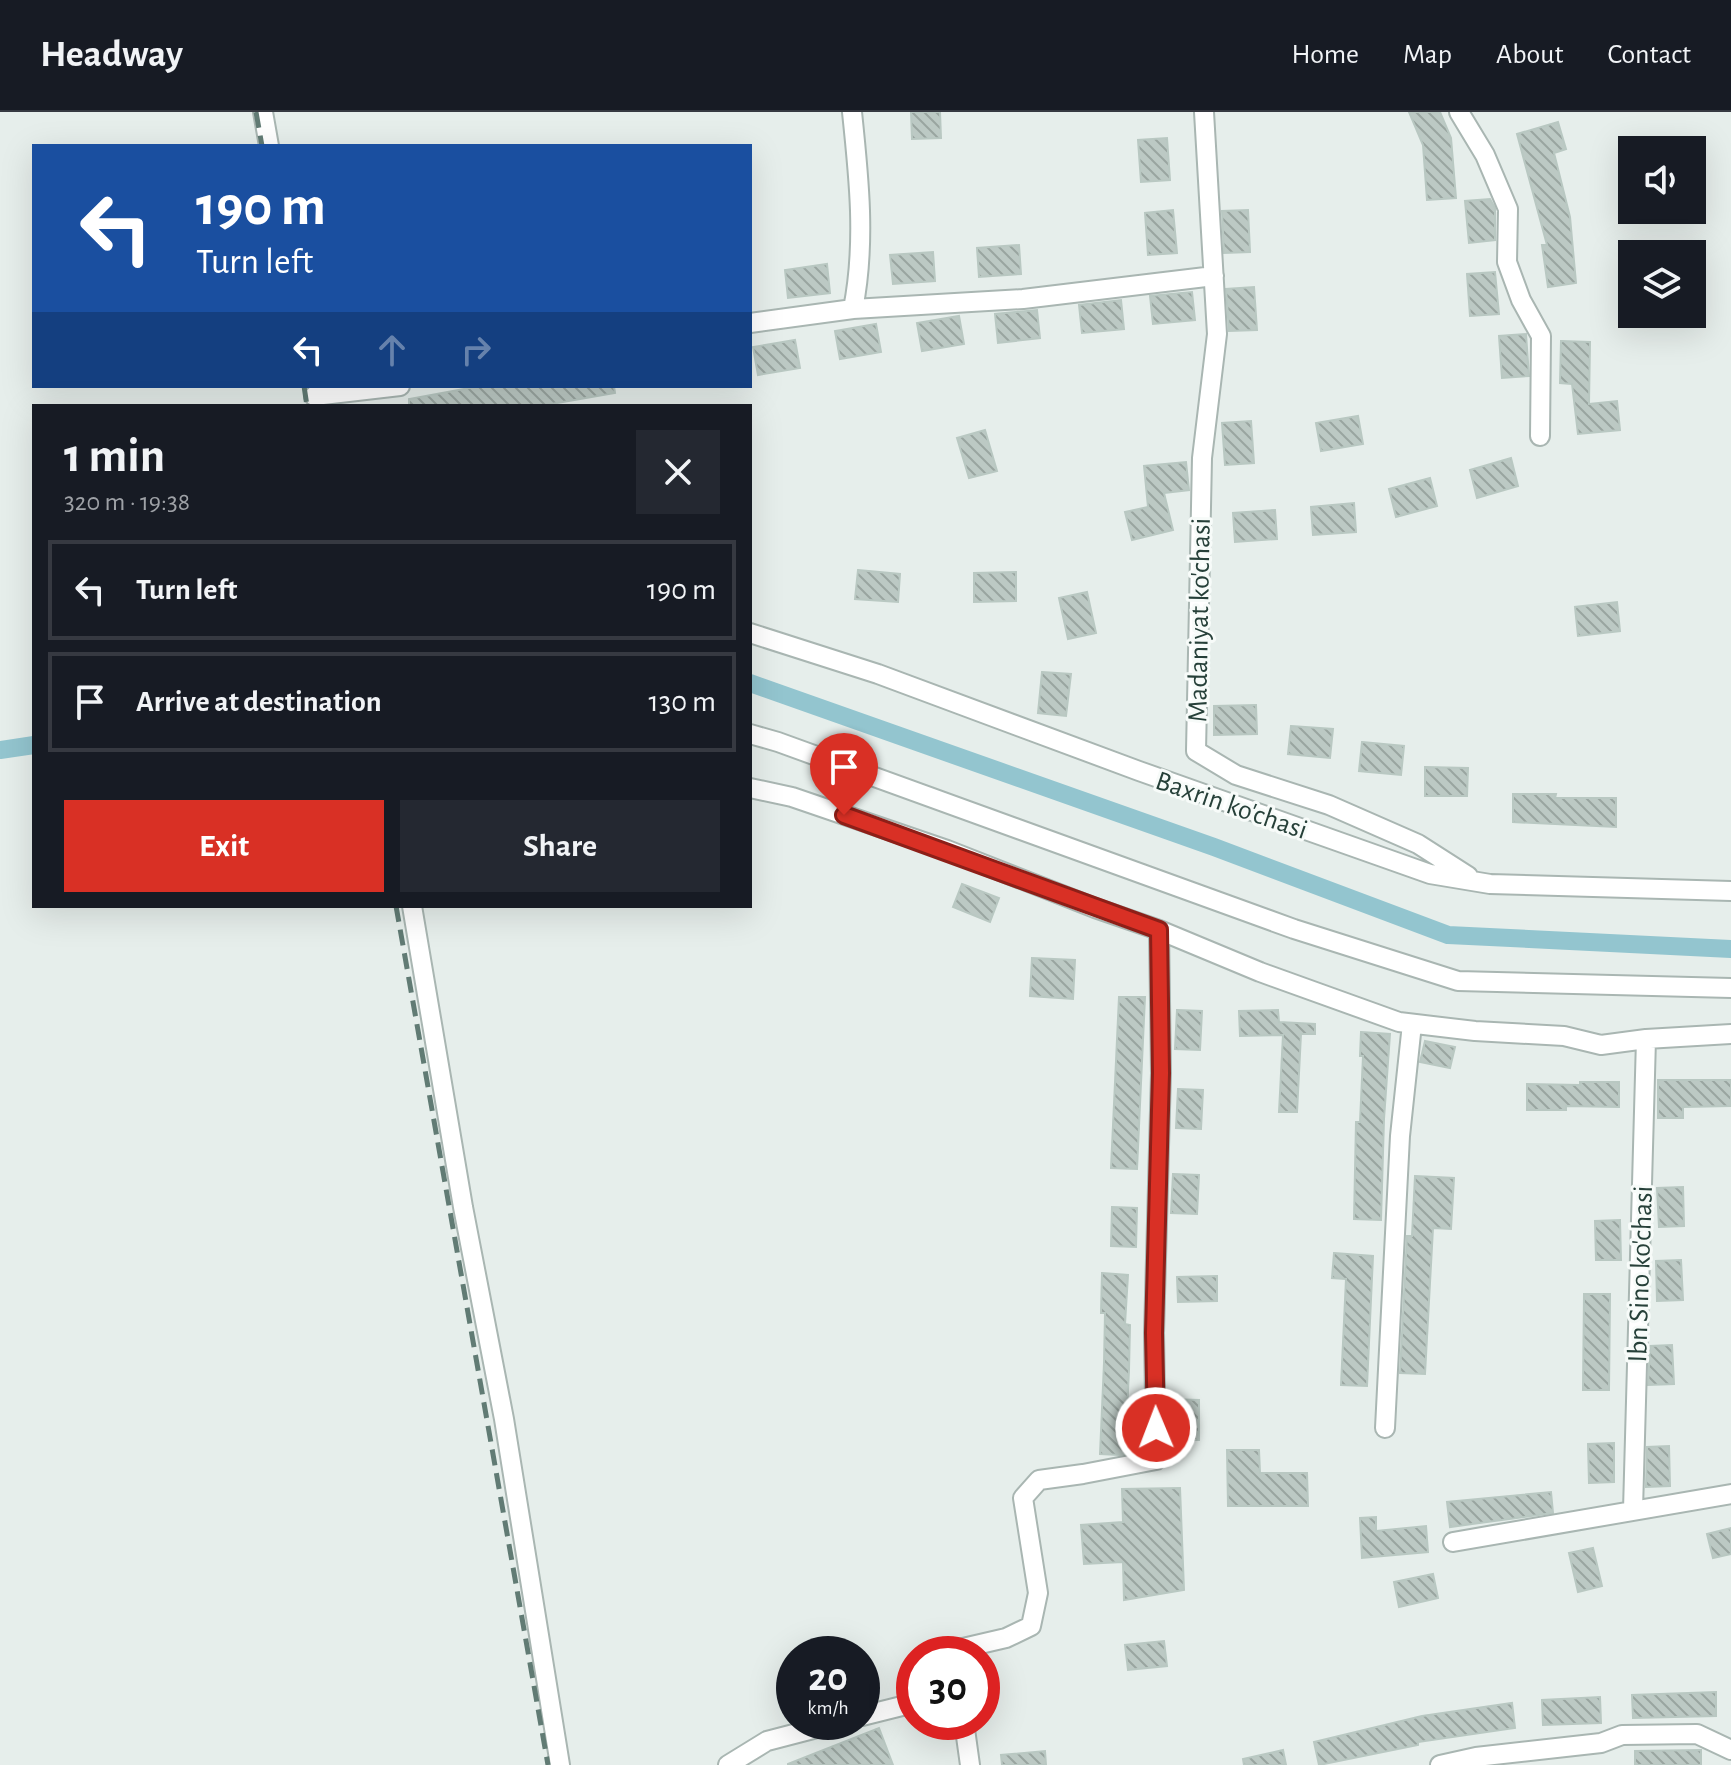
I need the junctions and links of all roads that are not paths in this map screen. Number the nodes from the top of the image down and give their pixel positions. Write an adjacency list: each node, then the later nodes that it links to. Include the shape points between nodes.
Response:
1 (263, 112): 5 (street)
2 (852, 112): 7 (street, via 861,272)
3 (1204, 112): 6 (street, Madaniyat ko'chasi)
4 (1459, 112): 11 (street, via 1508,209 1507,262 1541,336)
5 (269, 144)
6 (1214, 276): 7 (street, via 1023,299); 15 (street, Madaniyat ko'chasi, via 1217,334 1202,458 1196,751 1236,775 1329,805 1418,844)
7 (853, 309): 8 (street)
8 (752, 323)
9 (383, 388): 10 (street)
10 (314, 396)
11 (1540, 436)
12 (752, 634): 15 (street, Baxrin ko'chasi, via 878,674 1430,874)
13 (752, 735): 19 (street, via 1294,929 1458,981)
14 (752, 788): 18 (street, via 933,845)
15 (1475, 881): 16 (street, Baxrin ko'chasi)
16 (1731, 891)
17 (412, 908): 31 (street)
18 (1159, 930): 20 (street, via 1260,972); 27 (street, via 1156,1460 1039,1480 1023,1498 1038,1593 1031,1626)
19 (1731, 988)
20 (1412, 1024): 22 (street, via 1564,1036 1601,1045); 23 (street, via 1400,1136)
21 (1731, 1034): 22 (street)
22 (1646, 1039): 25 (street, Ibn Sino ko'chasi)
23 (1385, 1428)
24 (1731, 1494): 25 (street)
25 (1633, 1510): 26 (street)
26 (1453, 1542)
27 (1000, 1639)
28 (776, 1739): 32 (street)
29 (967, 1740): 33 (street)
30 (1731, 1750): 34 (street, via 1697,1734 1622,1735 1601,1743)
31 (560, 1765)
32 (728, 1765)
33 (970, 1765)
34 (1440, 1765)

